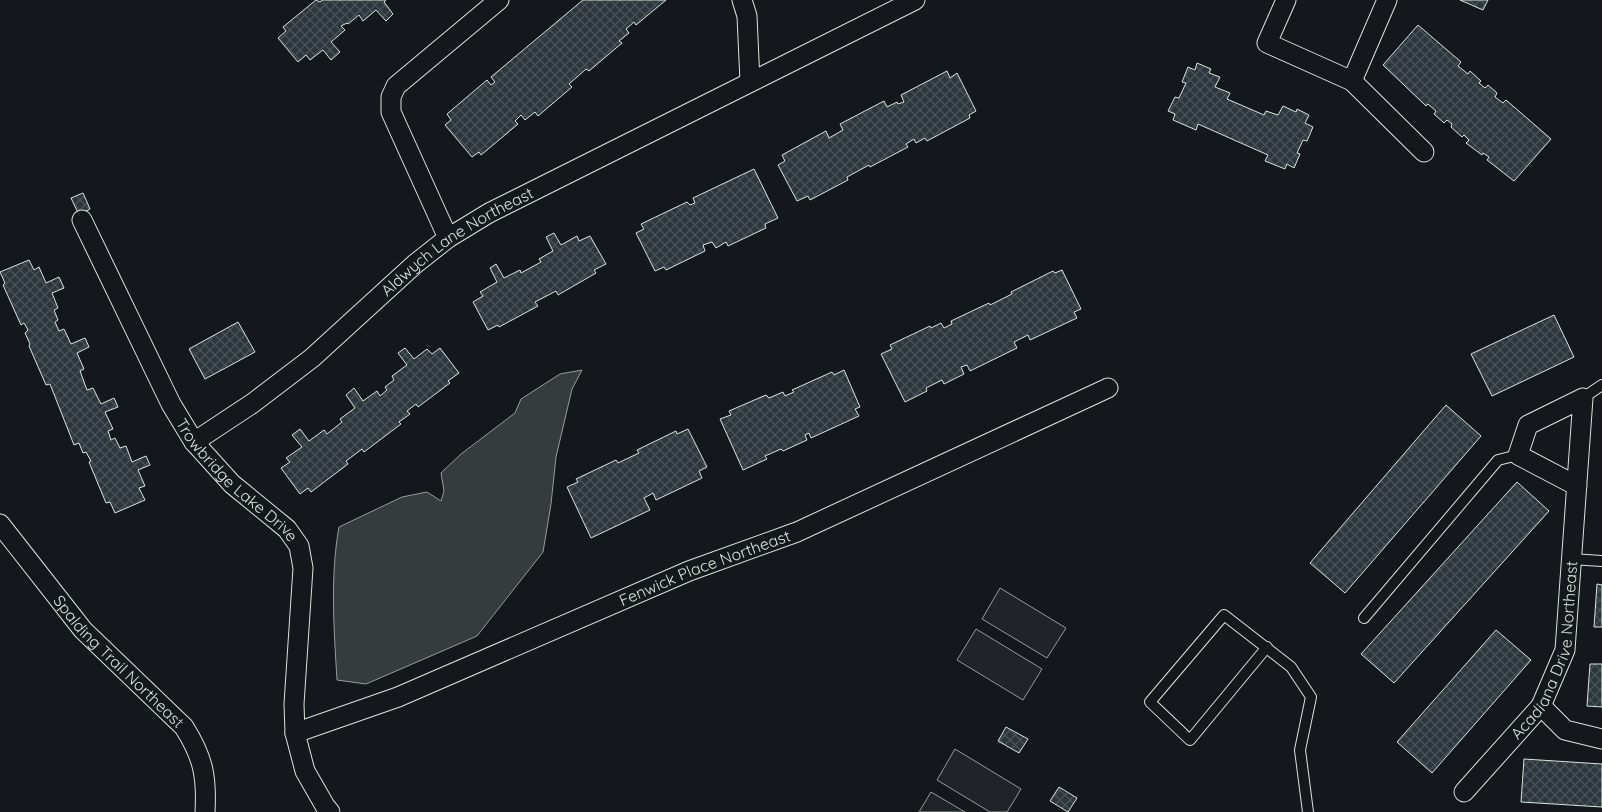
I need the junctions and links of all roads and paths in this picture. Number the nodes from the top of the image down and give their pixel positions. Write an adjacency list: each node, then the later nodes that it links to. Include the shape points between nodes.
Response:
1 (499, 0): 10 (street, via 396,86 391,96 391,112)
2 (742, 0): 7 (street, via 747,16)
3 (915, 0): 7 (street, Aldwych Lane Northeast)
4 (1286, 0): 6 (street, via 1267,43)
5 (1387, 0): 6 (street)
6 (1352, 81): 8 (street)
7 (750, 82): 10 (street, Aldwych Lane Northeast, via 489,213)
8 (1424, 152)
9 (82, 220): 14 (street, Trowbridge Lake Drive, via 171,404)
10 (448, 238): 14 (street, Aldwych Lane Northeast, via 312,358)
11 (1602, 385): 13 (lane)
12 (1108, 388): 23 (street, Fenwick Place Northeast, via 798,532 688,571 398,697)
13 (1584, 398): 15 (street, via 1528,425); 16 (street, Acadiana Drive Northeast)
14 (194, 442): 23 (street, Trowbridge Lake Drive, via 232,484 287,529 299,546 303,568)
15 (1518, 455): 16 (street); 20 (lane, via 1498,460)
16 (1577, 486): 18 (street, Acadiana Drive Northeast)
17 (0, 524): 26 (street, Spalding Trail Northeast, via 83,630 184,726 202,763)
18 (1571, 559): 19 (lane); 22 (street, Acadiana Drive Northeast, via 1564,650)
19 (1602, 561)
20 (1364, 618)
21 (1267, 647): 21 (lane, via 1224,615 1150,702 1190,740); 28 (lane, via 1291,667 1310,697 1300,750)
22 (1541, 706): 24 (street, via 1565,730); 25 (street, Acadiana Drive Northeast)
23 (295, 733): 27 (street, Trowbridge Lake Drive, via 305,771)
24 (1602, 739)
25 (1464, 792)
26 (205, 812)
27 (330, 812)
28 (1308, 812)

